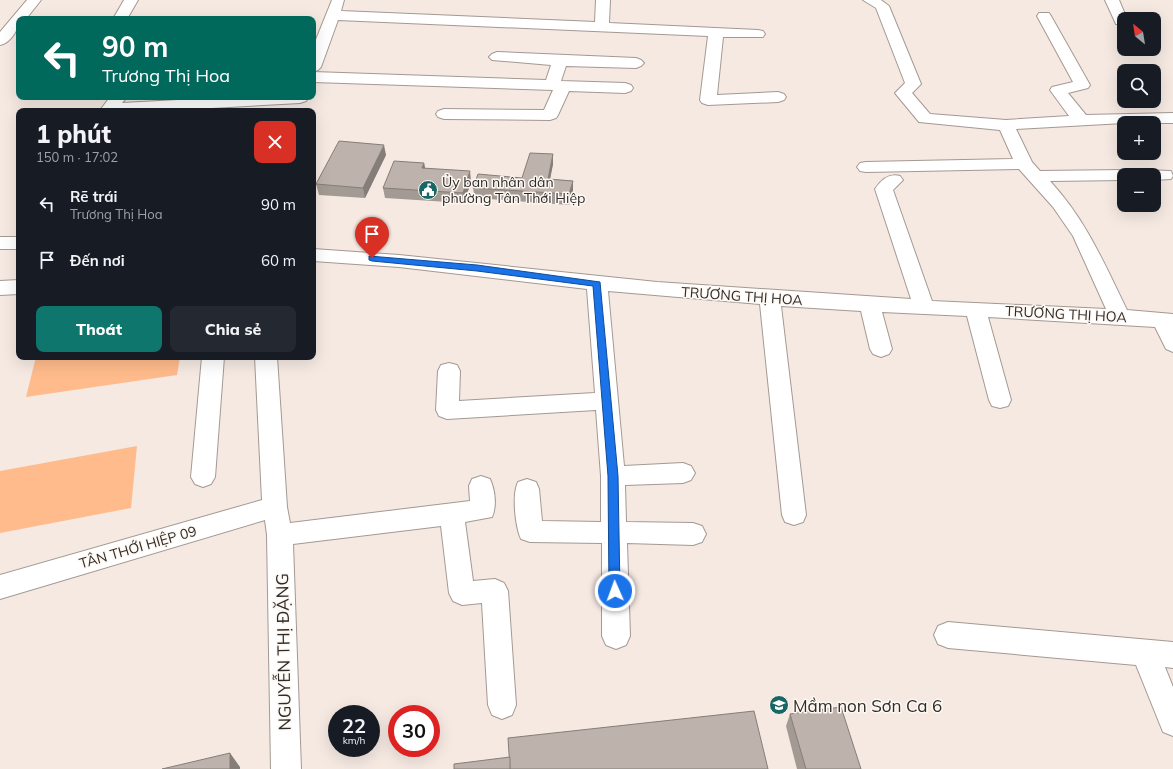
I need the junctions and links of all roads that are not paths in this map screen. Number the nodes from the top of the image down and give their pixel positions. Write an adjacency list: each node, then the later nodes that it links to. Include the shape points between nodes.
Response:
1 (34, 0): 9 (street)
2 (131, 0): 10 (street)
3 (338, 0): 8 (street)
4 (603, 0): 13 (street)
5 (870, 0): 30 (street, via 882,6 913,84 903,93 925,119)
6 (1112, 0): 7 (street)
7 (1117, 12)
8 (333, 14): 13 (street); 18 (street)
9 (21, 16)
10 (122, 16)
11 (1044, 16): 29 (street, via 1082,85 1058,90)
12 (16, 22): 16 (street)
13 (602, 27): 14 (street)
14 (716, 32): 15 (street); 24 (street, via 708,100)
15 (758, 34)
16 (0, 41)
17 (497, 57): 19 (street)
18 (316, 59)
19 (560, 61): 20 (street); 22 (street)
20 (636, 63)
21 (316, 77): 22 (street)
22 (558, 86): 23 (street); 27 (street, via 550,115)
23 (625, 88)
24 (778, 97)
25 (298, 102): 26 (street)
26 (111, 106)
27 (444, 114)
28 (1173, 118): 29 (street)
29 (1081, 120): 30 (street)
30 (1006, 125): 32 (street)
31 (866, 167): 32 (street)
32 (1031, 170): 33 (street); 45 (street, via 1060,203 1082,236)
33 (1117, 175)
34 (1161, 175): 35 (street)
35 (1165, 175)
36 (894, 180): 43 (street, via 884,188)
37 (316, 255): 38 (street, TRƯƠNG THỊ HOA, via 477,268)
38 (597, 284): 41 (street, TRƯƠNG THỊ HOA); 53 (street)
39 (16, 287): 40 (street)
40 (0, 288)
41 (770, 299): 42 (street, TRƯƠNG THỊ HOA); 61 (street)
42 (870, 304): 43 (street, TRƯƠNG THỊ HOA); 48 (street)
43 (924, 307): 44 (street, TRƯƠNG THỊ HOA)
44 (975, 309): 45 (street, TRƯƠNG THỊ HOA); 52 (street)
45 (1120, 316): 46 (street, TRƯƠNG THỊ HOA)
46 (1167, 321): 47 (street)
47 (1173, 344)
48 (881, 348)
49 (213, 360): 56 (street)
50 (266, 360): 59 (street, NGUYỄN THỊ ĐẶNG)
51 (449, 371): 53 (street, via 446,410)
52 (1000, 400)
53 (607, 401): 55 (street)
54 (682, 473): 55 (street)
55 (613, 476): 62 (street)
56 (203, 477)
57 (481, 486): 60 (street, via 483,510)
58 (527, 489): 62 (street, via 530,531)
59 (275, 507): 64 (street, NGUYỄN THỊ ĐẶNG); 65 (street, TÂN THỚI HIỆP 09)
60 (452, 515): 64 (street); 70 (street, via 462,593 495,591)
61 (794, 515)
62 (613, 532): 63 (street); 67 (street)
63 (693, 534)
64 (280, 535): 72 (street, NGUYỄN THỊ ĐẶNG)
65 (0, 587)
66 (948, 635): 68 (street)
67 (616, 636)
68 (1144, 652): 69 (street); 71 (street)
69 (1173, 655)
70 (502, 705)
71 (1173, 722)
72 (286, 769)

